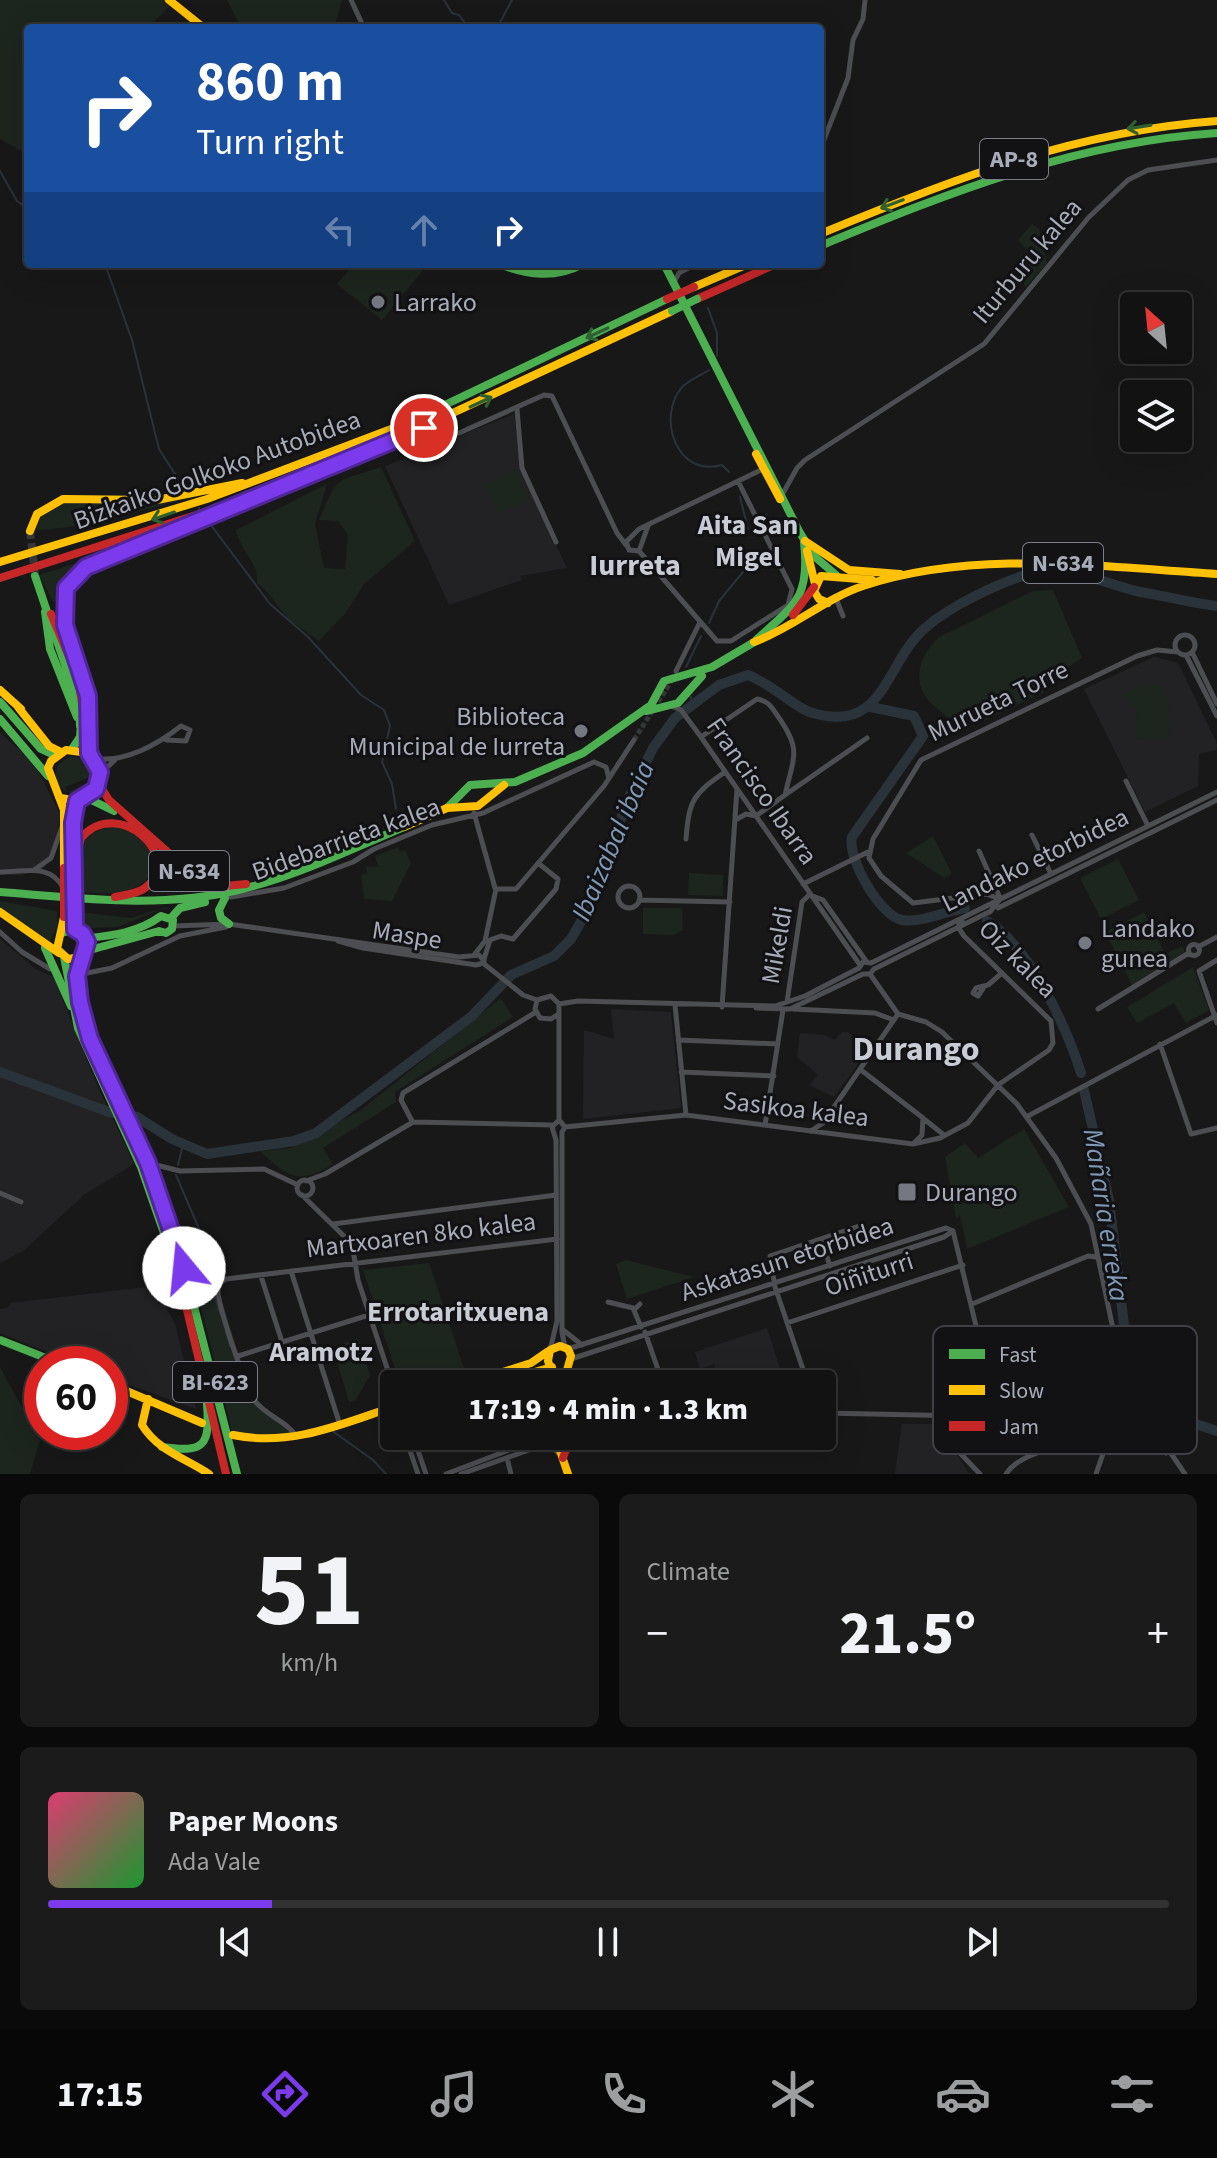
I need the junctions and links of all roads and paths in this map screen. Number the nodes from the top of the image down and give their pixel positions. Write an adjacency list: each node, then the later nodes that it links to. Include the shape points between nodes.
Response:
1 (169, 0): 4 (main road)
2 (351, 0): 5 (street)
3 (865, 0): 8 (street, via 848,78)
4 (199, 24)
5 (362, 24)
6 (1217, 121): 10 (main road, AP-8, one-way to 10, via 1124,130 1045,148)
7 (1217, 133): 11 (main road, AP-8, via 1132,141 1051,159)
8 (824, 140)
9 (1217, 160): 27 (street, Iturburu kalea, via 1148,170 1128,180 1089,217 984,344 797,468)
10 (824, 232)
11 (824, 244)
12 (518, 268): 13 (main road, via 547,274)
13 (577, 268)
14 (666, 268): 18 (main road)
15 (680, 268): 18 (street)
16 (739, 268): 24 (main road, Bizkaiko Golkoko Autobidea, one-way to 24, bridge, via 409,421)
17 (767, 268): 26 (main road, Bizkaiko Golkoko Autobidea, one-way to 17, bridge, via 449,417)
18 (674, 282): 20 (main road)
19 (517, 409): 21 (street); 31 (street, via 552,396); 34 (street, via 522,468)
20 (745, 426): 22 (main road); 23 (main road)
21 (459, 433)
22 (754, 441): 23 (main road); 27 (main road)
23 (763, 469): 25 (street); 27 (main road); 28 (main road)
24 (263, 480): 30 (main road, via 157,500 63,499 37,514); 38 (main road, Bizkaiko Golkoko Autobidea, one-way to 38, via 150,520)
25 (738, 481): 29 (street); 47 (street, via 792,598 731,641 717,641)
26 (280, 487): 43 (main road, Bizkaiko Golkoko Autobidea); 70 (main road, via 86,567 66,588 65,612 95,697)
27 (780, 489): 28 (main road)
28 (786, 507): 35 (main road)
29 (652, 523): 32 (street); 33 (street)
30 (30, 531)
31 (617, 533): 32 (street); 36 (street)
32 (632, 535): 33 (street); 36 (street)
33 (643, 540): 37 (street)
34 (556, 542)
35 (804, 542): 41 (main road); 42 (main road, via 849,570); 44 (main road); 48 (main road, via 806,574 798,604)
36 (626, 545): 37 (street)
37 (639, 551): 47 (street)
38 (0, 562)
39 (1217, 574): 42 (main road, N-634, via 1030,562)
40 (35, 576): 69 (main road, via 79,706 80,726)
41 (837, 576): 42 (main road, N-634); 44 (main road, N-634, via 821,576); 45 (main road, via 844,590)
42 (909, 576): 45 (main road, N-634, via 866,585)
43 (0, 578)
44 (814, 585): 45 (main road, via 819,599); 48 (main road, N-634, via 800,610)
45 (836, 601): 46 (street); 48 (main road, N-634)
46 (843, 616)
47 (700, 622): 52 (street)
48 (754, 642): 51 (main road, N-634)
49 (1178, 652): 50 (street); 50 (street, via 1175,643 1185,636 1194,643); 98 (street, Murueta Torre, via 1157,650 1137,656 921,760)
50 (1189, 653): 57 (street); 61 (street)
51 (709, 670): 52 (main road, N-634); 55 (main road, N-634)
52 (676, 676): 54 (main road, N-634, via 660,684); 55 (main road)
53 (0, 690): 71 (main road)
54 (656, 695): 58 (main road); 60 (main road)
55 (682, 696): 58 (main road, N-634); 59 (street, Francisco Ibarra)
56 (0, 702): 71 (main road, via 41,749)
57 (1217, 704)
58 (667, 706): 59 (street, Francisco Ibarra); 60 (main road, N-634)
59 (681, 710): 64 (street, Francisco Ibarra)
60 (640, 714): 78 (main road, N-634, via 583,753)
61 (1217, 716)
62 (4, 725): 74 (main road)
63 (175, 734): 66 (street); 68 (street); 68 (street, via 181,726 190,730 188,740)
64 (701, 737): 73 (street, Francisco Ibarra); 82 (street, via 751,702 768,703 795,742)
65 (867, 738): 82 (street)
66 (166, 740): 68 (street); 72 (street)
67 (634, 740): 75 (street)
68 (178, 741)
69 (72, 749): 70 (main road); 71 (main road)
70 (91, 752): 72 (street); 76 (main road)
71 (59, 754): 74 (main road)
72 (116, 759): 76 (street)
73 (725, 772): 80 (street, Francisco Ibarra); 96 (street, via 691,801)
74 (48, 776): 84 (main road)
75 (609, 778): 89 (street, Bidebarrieta kalea, via 606,767 594,762); 99 (street)
76 (99, 779): 85 (main road); 100 (main road, N-634, via 109,800 207,883 238,885)
77 (1126, 781): 93 (street)
78 (504, 785): 79 (main road); 87 (main road)
79 (479, 786): 83 (main road, via 466,786); 87 (main road)
80 (737, 788): 90 (street, Francisco Ibarra); 91 (street)
81 (1217, 792): 93 (street, Landako etorbidea)
82 (785, 795): 90 (street)
83 (461, 796): 88 (main road); 89 (main road)
84 (61, 798): 85 (main road); 92 (main road)
85 (82, 799): 94 (main road, via 109,806); 101 (main road, via 73,823)
86 (1217, 800): 117 (street, Landako etorbidea)
87 (483, 802): 89 (main road)
88 (447, 808): 89 (main road); 100 (main road, Bidebarrieta kalea / N-634)
89 (473, 810): 108 (street); 112 (street, Bidebarrieta kalea, via 284,888)
90 (756, 816): 91 (street); 106 (street, Francisco Ibarra)
91 (737, 819): 115 (street)
92 (64, 823): 101 (main road); 102 (street, via 51,858)
93 (1148, 826): 104 (street, Landako etorbidea)
94 (133, 827): 101 (main road, via 109,822 91,828); 111 (main road, via 152,845 158,863 148,889 115,897)
95 (1032, 835): 104 (street)
96 (686, 839)
97 (979, 851): 113 (street)
98 (866, 853): 106 (street); 113 (street, via 881,876 913,903 986,894)
99 (538, 863): 108 (street, via 516,889); 136 (street, via 558,879 556,889 513,939 490,940)
100 (308, 867): 105 (main road, Bidebarrieta kalea / N-634)
101 (68, 868): 107 (main road, bridge); 119 (main road, bridge)
102 (32, 871): 103 (street); 107 (street, via 56,876)
103 (0, 872)
104 (1051, 874): 113 (street, Landako etorbidea)
105 (264, 884): 111 (main road, N-634, via 209,896 135,902); 112 (main road)
106 (803, 884): 110 (street, Francisco Ibarra)
107 (63, 889): 119 (main road, bridge)
108 (496, 889): 134 (street, via 485,941)
109 (0, 892): 111 (main road, N-634)
110 (809, 895): 137 (street, Francisco Ibarra, via 823,900); 147 (street, Mikeldi, via 802,902)
111 (31, 896)
112 (228, 898): 121 (main road, via 185,906); 122 (main road, via 219,910 221,918)
113 (1000, 899): 117 (street); 118 (street, Landako etorbidea)
114 (639, 900): 114 (street, via 631,885 618,892 624,907); 115 (street)
115 (730, 902): 148 (street)
116 (0, 912): 131 (main road)
117 (990, 912): 123 (street, Landako etorbidea)
118 (972, 913): 123 (street); 137 (street, Landako etorbidea)
119 (69, 916): 124 (main road); 127 (main road)
120 (155, 921): 121 (main road, via 161,916); 125 (main road); 129 (main road)
121 (172, 922): 122 (street, Maspe); 125 (main road, via 168,932)
122 (233, 924): 130 (street, Maspe); 139 (street, via 180,936 112,968)
123 (958, 927): 137 (street, Landako etorbidea); 140 (street, Oiz kalea)
124 (75, 929): 127 (main road); 129 (main road)
125 (159, 931): 132 (main road)
126 (0, 932): 138 (street)
127 (62, 933): 133 (main road, via 56,944)
128 (1217, 937): 150 (street, via 1198,947 1196,955 1189,953)
129 (86, 938): 132 (main road)
130 (334, 939): 134 (street, Maspe); 136 (street, Maspe, via 363,948)
131 (42, 944): 133 (main road); 146 (main road)
132 (84, 954): 133 (main road, via 72,960); 163 (main road, BI-623, via 77,976 80,1002)
133 (61, 955): 146 (main road, BI-623)
134 (470, 957): 136 (street, Maspe, via 481,955)
135 (1217, 960): 156 (street, via 1199,971)
136 (484, 962): 143 (street, Maspe, via 515,990)
137 (866, 968): 142 (street, Francisco Ibarra); 147 (street, Landako etorbidea)
138 (50, 969)
139 (87, 973)
140 (1002, 973): 141 (street); 165 (street, Oiz kalea, via 1051,1021 1053,1032 1049,1050)
141 (984, 987)
142 (884, 999): 153 (street, via 886,1009); 154 (street, Francisco Ibarra)
143 (537, 1000): 144 (street, via 547,995); 152 (street)
144 (559, 1004): 145 (street); 155 (street)
145 (675, 1005): 148 (street); 158 (street)
146 (71, 1006): 163 (main road, BI-623)
147 (789, 1006): 149 (street, Landako etorbidea); 151 (street, Landako etorbidea); 153 (street)
148 (722, 1007): 149 (street)
149 (751, 1007): 151 (street, Landako etorbidea)
150 (1098, 1009)
151 (783, 1010): 159 (street)
152 (536, 1012): 155 (street, via 543,1019); 170 (street, via 403,1093 401,1100)
153 (875, 1013): 157 (street)
154 (898, 1014): 157 (street); 165 (street, via 933,1025)
155 (557, 1015): 169 (street)
156 (1216, 1018): 160 (street)
157 (891, 1019): 161 (street)
158 (678, 1040): 159 (street); 162 (street)
159 (778, 1044): 164 (street)
160 (1160, 1044): 167 (street); 174 (street, via 1191,1134)
161 (861, 1070): 168 (street); 171 (street)
162 (681, 1072): 164 (street); 166 (street)
163 (101, 1073): 202 (main road, BI-623, bridge, via 151,1182)
164 (774, 1076): 173 (street)
165 (998, 1085): 167 (street); 178 (street, Sasikoa kalea, via 978,1114)
166 (686, 1115): 173 (street, Sasikoa kalea); 175 (street, Sasikoa kalea)
167 (1028, 1116): 195 (street, via 1088,1215)
168 (923, 1118): 178 (street); 179 (street, via 922,1135)
169 (559, 1120): 172 (street); 175 (street)
170 (413, 1122): 172 (street); 181 (street)
171 (822, 1124): 176 (street); 177 (street)
172 (552, 1125): 175 (street)
173 (765, 1125): 176 (street, Sasikoa kalea)
174 (1217, 1128)
175 (561, 1130): 187 (street); 213 (street)
176 (811, 1131): 177 (street, Sasikoa kalea)
177 (828, 1134): 179 (street, Sasikoa kalea)
178 (945, 1135): 179 (street, Sasikoa kalea)
179 (913, 1144)
180 (156, 1165): 183 (street, via 180,1171 264,1169)
181 (325, 1174): 182 (street); 184 (street)
182 (306, 1181): 183 (street); 184 (street)
183 (298, 1185): 186 (street)
184 (312, 1191): 186 (street); 189 (street)
185 (0, 1193): 188 (street)
186 (302, 1195): 189 (street)
187 (556, 1195): 190 (street); 193 (street)
188 (21, 1202)
189 (316, 1207): 190 (street)
190 (333, 1224): 196 (street, via 352,1244)
191 (859, 1226): 194 (street)
192 (953, 1231): 197 (street); 198 (street, Askatasun etorbidea, via 946,1228); 203 (street, Askatasun etorbidea)
193 (557, 1239): 196 (street, Martxoaren 8ko kalea); 220 (street, via 557,1329)
194 (821, 1239): 198 (street); 201 (street, via 770,1256)
195 (1097, 1257): 206 (street, via 1088,1256); 211 (street)
196 (355, 1264): 199 (street, Martxoaren 8ko kalea); 208 (street)
197 (963, 1265): 206 (street); 209 (street, Oiñiturri)
198 (830, 1266): 201 (street, Askatasun etorbidea)
199 (291, 1271): 200 (street, Martxoaren 8ko kalea); 214 (street, Martxoaren 8ko kalea)
200 (261, 1276): 217 (street); 222 (street, Martxoaren 8ko kalea, via 226,1279 218,1288)
201 (776, 1283): 203 (street); 212 (street, Askatasun etorbidea)
202 (187, 1292): 230 (main road, BI-623); 256 (main road, BI-623)
203 (777, 1292): 209 (street); 215 (street, Askatasun etorbidea)
204 (608, 1302): 207 (street)
205 (640, 1304): 207 (street)
206 (972, 1304): 210 (street)
207 (635, 1309): 212 (street)
208 (369, 1315): 214 (street); 224 (street)
209 (787, 1323): 229 (street)
210 (976, 1326)
211 (1112, 1326)
212 (642, 1327): 215 (street); 218 (street, Askatasun etorbidea)
213 (562, 1329): 218 (street); 221 (street)
214 (310, 1333): 217 (street); 237 (street, Martxoaren 8ko kalea)
215 (646, 1334): 221 (street, Askatasun etorbidea); 228 (street)
216 (0, 1340): 219 (main road)
217 (282, 1342): 222 (street)
218 (583, 1346): 221 (street, Askatasun etorbidea)
219 (24, 1349)
220 (550, 1350): 221 (main road, via 556,1346); 223 (main road); 225 (main road)
221 (568, 1355): 223 (main road, via 563,1369); 227 (main road)
222 (238, 1356): 239 (street, via 257,1404)
223 (552, 1368): 226 (main road)
224 (388, 1370)
225 (509, 1370)
226 (534, 1370)
227 (565, 1370)
228 (658, 1370)
229 (803, 1370)
230 (206, 1390): 240 (main road, via 209,1434 203,1445 189,1451); 255 (main road, BI-623)
231 (128, 1391): 232 (main road)
232 (148, 1399): 236 (main road); 240 (main road, via 142,1425)
233 (380, 1411): 237 (main road)
234 (836, 1414): 235 (street)
235 (933, 1417)
236 (202, 1423)
237 (340, 1425): 239 (main road)
238 (233, 1435): 239 (main road, via 267,1443)
239 (297, 1437)
240 (162, 1447): 254 (main road)
241 (410, 1450): 257 (street)
242 (418, 1450): 258 (street)
243 (521, 1450): 259 (street)
244 (532, 1450): 253 (street)
245 (554, 1450): 252 (street)
246 (562, 1450): 252 (main road)
247 (562, 1450): 252 (main road)
248 (961, 1454): 263 (street)
249 (1038, 1454): 264 (street)
250 (1103, 1454): 265 (street)
251 (1169, 1454): 266 (street)
252 (562, 1457): 262 (main road)
253 (507, 1458): 260 (street); 261 (street)
254 (209, 1474)
255 (226, 1474)
256 (237, 1474)
257 (418, 1474)
258 (426, 1474)
259 (446, 1474)
260 (461, 1474)
261 (511, 1474)
262 (568, 1474)
263 (980, 1474)
264 (1006, 1474)
265 (1096, 1474)
266 (1185, 1474)

